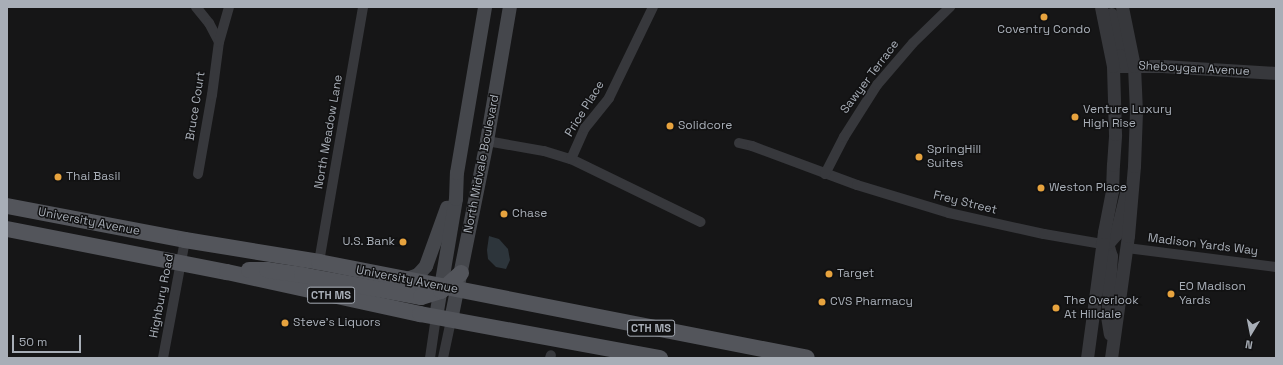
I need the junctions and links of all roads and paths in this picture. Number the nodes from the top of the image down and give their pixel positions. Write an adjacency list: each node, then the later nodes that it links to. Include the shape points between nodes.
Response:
1 (196, 7): 11 (street, via 209,23)
2 (229, 7): 11 (street, Bruce Court)
3 (363, 7): 28 (street, North Meadow Lane)
4 (485, 7): 19 (main road, North Midvale Boulevard)
5 (510, 7): 15 (main road, North Midvale Boulevard)
6 (653, 7): 18 (street, Price Place, via 609,98 585,128)
7 (950, 7): 21 (street, Sawyer Terrace, via 913,43 882,79 844,137)
8 (1101, 7): 12 (street)
9 (1106, 7): 13 (street, via 1112,17 1121,59)
10 (1122, 7): 13 (street)
11 (219, 42): 20 (street, Bruce Court)
12 (1113, 66): 13 (street, Sheboygan Avenue); 26 (street, via 1114,165)
13 (1134, 66): 14 (street, Sheboygan Avenue); 17 (street)
14 (1276, 73)
15 (487, 141): 18 (street, via 544,151); 32 (main road, North Midvale Boulevard)
16 (739, 143): 21 (street, Frey Street)
17 (1134, 152): 26 (street, via 1116,234 1109,242); 27 (street)
18 (571, 159): 23 (street)
19 (457, 173): 33 (main road, via 443,223 426,266 418,275); 34 (main road, North Midvale Boulevard)
20 (198, 174)
21 (825, 174): 26 (street, Frey Street, via 949,213)
22 (7, 206): 25 (main road, University Avenue / CTH MS)
23 (701, 222)
24 (7, 229): 29 (main road, University Avenue / CTH MS)
25 (185, 240): 28 (main road, University Avenue / CTH MS); 29 (street, Highbury Road)
26 (1102, 244): 36 (street, via 1108,247 1111,256 1107,316); 42 (street)
27 (1127, 248): 30 (street, Madison Yards Way); 36 (street)
28 (320, 262): 33 (main road, University Avenue / CTH MS)
29 (181, 263): 31 (main road, University Avenue / CTH MS); 37 (street, Highbury Road)
30 (1276, 267)
31 (227, 272): 34 (main road, via 275,271 412,296 428,296); 35 (main road, University Avenue / CTH MS)
32 (461, 273): 34 (main road)
33 (408, 279): 34 (main road, University Avenue / CTH MS)
34 (447, 289): 35 (main road, North Midvale Boulevard); 41 (main road, University Avenue / CTH MS)
35 (444, 318): 38 (street); 39 (street); 40 (main road, University Avenue / CTH MS)
36 (1111, 352)
37 (163, 358)
38 (430, 358)
39 (443, 358)
40 (660, 358)
41 (807, 358)
42 (1087, 358)

